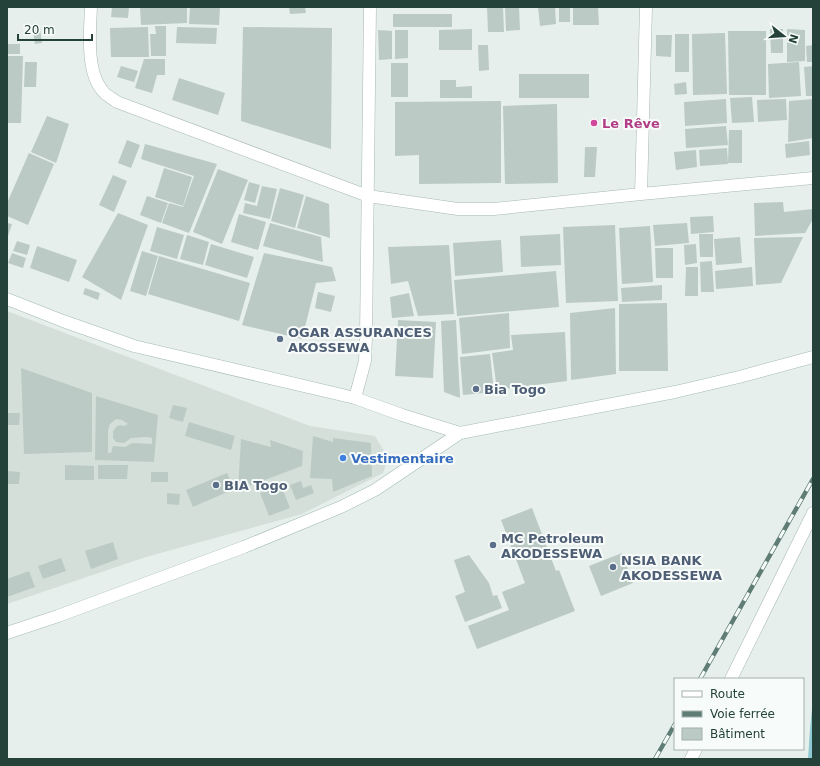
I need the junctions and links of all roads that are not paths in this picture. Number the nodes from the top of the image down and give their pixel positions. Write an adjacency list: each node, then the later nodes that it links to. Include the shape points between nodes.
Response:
1 (90, 7): 6 (street, via 90,56 94,77 102,91 117,102)
2 (370, 7): 6 (street)
3 (646, 7): 5 (street)
4 (813, 178): 5 (street)
5 (641, 194): 6 (street, via 494,209 458,209)
6 (368, 196): 9 (street, via 365,361)
7 (7, 299): 9 (street, via 134,346)
8 (813, 357): 10 (street, via 675,392)
9 (355, 398): 10 (street)
10 (460, 433): 12 (street, via 375,490 341,507 222,555)
11 (813, 513): 13 (street)
12 (7, 633)
13 (731, 678)
14 (696, 750): 15 (street)
15 (691, 759)

